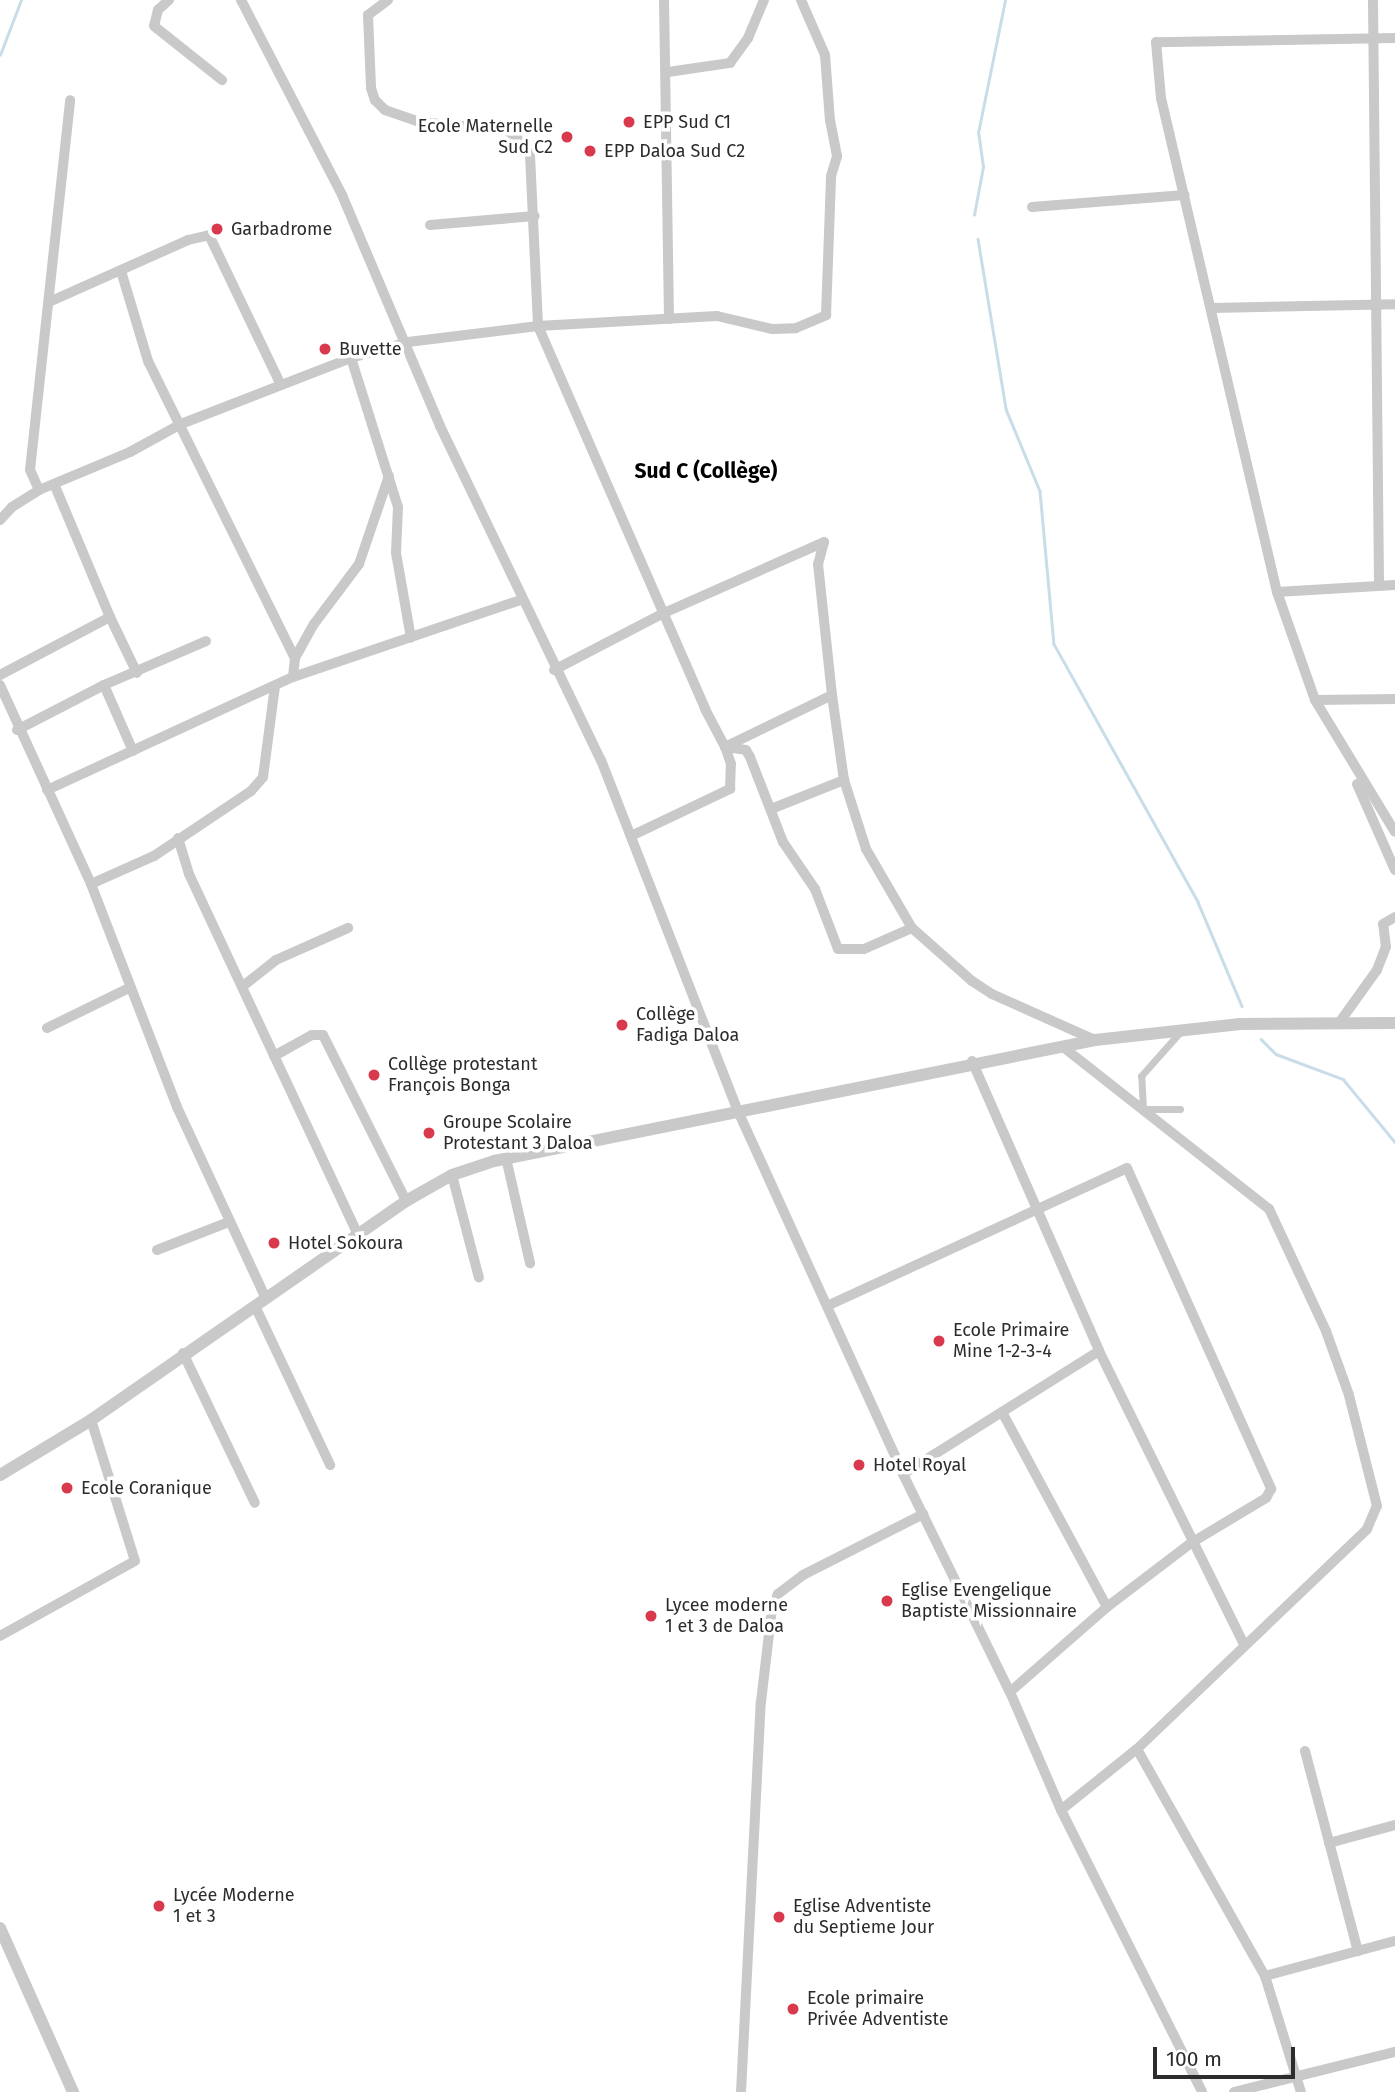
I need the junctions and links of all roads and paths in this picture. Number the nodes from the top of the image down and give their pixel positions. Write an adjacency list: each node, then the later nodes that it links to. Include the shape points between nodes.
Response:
1 (169, 0): 11 (street, via 158,10 154,26)
2 (241, 0): 24 (street, via 342,195 377,285)
3 (387, 0): 15 (street, via 368,15 375,100 385,110 419,122 484,125 520,139 530,155)
4 (664, 0): 10 (street)
5 (764, 0): 10 (street, via 748,38 730,63)
6 (800, 0): 22 (street, via 825,55 837,156 831,176 826,315 796,328 781,329 717,316)
7 (1373, 0): 9 (street)
8 (1395, 38): 9 (street)
9 (1373, 40): 13 (street, via 1156,42 1161,98); 20 (street)
10 (668, 72): 22 (street)
11 (222, 80)
12 (70, 100): 18 (street)
13 (1185, 195): 14 (street); 21 (street)
14 (1032, 207)
15 (535, 216): 16 (street); 23 (street)
16 (430, 225)
17 (121, 271): 18 (street); 26 (street, via 209,235); 27 (street, via 140,342)
18 (49, 302): 30 (street, via 30,470)
19 (1395, 304): 20 (street)
20 (1374, 305): 21 (street); 32 (street)
21 (1211, 308): 34 (street)
22 (669, 319): 23 (street)
23 (538, 326): 24 (street); 36 (street)
24 (408, 342): 25 (street); 35 (street, via 440,426)
25 (351, 358): 26 (street); 28 (street)
26 (281, 385): 27 (street)
27 (181, 424): 29 (street); 40 (street)
28 (389, 475): 38 (street, via 398,506 396,553); 40 (street, via 359,564)
29 (54, 484): 30 (street); 37 (street)
30 (39, 490): 31 (street)
31 (0, 520)
32 (1379, 585): 33 (street); 34 (street)
33 (1395, 585)
34 (1277, 592): 50 (street)
35 (521, 600): 38 (street); 41 (street)
36 (664, 613): 41 (street); 48 (street, via 824,542 818,564); 52 (street)
37 (110, 617): 42 (street); 43 (street)
38 (411, 638): 44 (street)
39 (206, 641): 42 (street)
40 (295, 658): 44 (street)
41 (554, 670): 59 (street, via 601,760)
42 (137, 673): 46 (street)
43 (0, 675)
44 (293, 677): 47 (street)
45 (0, 685): 51 (street)
46 (104, 685): 51 (street); 54 (street)
47 (275, 686): 54 (street); 60 (street, via 263,777 242,800)
48 (832, 695): 52 (street); 55 (street)
49 (1395, 699): 50 (street)
50 (1315, 700): 53 (street)
51 (17, 730): 56 (street)
52 (725, 747): 57 (street, via 746,750); 59 (street, via 732,764 730,789)
53 (1340, 747): 58 (street); 61 (street)
54 (133, 751): 56 (street)
55 (844, 780): 57 (street); 65 (street, via 866,849)
56 (47, 790): 62 (street)
57 (771, 809): 65 (street, via 783,842 815,889 838,949 864,949)
58 (1395, 832)
59 (631, 836): 76 (street)
60 (178, 838): 62 (street, via 155,856); 66 (street, via 189,874)
61 (1395, 870)
62 (91, 884): 67 (street)
63 (1395, 917): 68 (street, via 1383,924 1386,947 1373,979)
64 (348, 928): 66 (street, via 276,960)
65 (912, 928): 72 (street, via 992,995)
66 (243, 986): 74 (street)
67 (131, 987): 70 (street); 82 (street)
68 (1339, 1023): 69 (street); 71 (street)
69 (1395, 1023)
70 (47, 1028)
71 (1184, 1028): 72 (street); 77 (street, via 1141,1076 1143,1109)
72 (1096, 1040): 73 (street)
73 (1062, 1045): 75 (street); 102 (street, via 1269,1209 1326,1331 1349,1395 1377,1493 1374,1519)
74 (274, 1056): 80 (street, via 312,1035 323,1035); 83 (street)
75 (972, 1061): 76 (street); 81 (street)
76 (737, 1109): 78 (street); 89 (street)
77 (1180, 1109)
78 (506, 1158): 79 (street); 85 (street)
79 (452, 1175): 80 (street); 86 (street)
80 (406, 1201): 83 (street)
81 (1037, 1207): 89 (street); 90 (street); 99 (street, via 1127,1168 1271,1489 1266,1498)
82 (229, 1222): 84 (street); 87 (street)
83 (358, 1235): 87 (street)
84 (157, 1250)
85 (530, 1263)
86 (479, 1278)
87 (265, 1297): 88 (street)
88 (255, 1306): 91 (street); 94 (street)
89 (827, 1306): 95 (street)
90 (1099, 1351): 92 (street); 99 (street)
91 (183, 1353): 93 (street); 97 (street)
92 (1002, 1412): 95 (street); 100 (street)
93 (91, 1420): 96 (street); 101 (street, via 135,1561)
94 (330, 1465)
95 (903, 1474): 98 (street)
96 (0, 1475)
97 (255, 1503)
98 (923, 1514): 103 (street); 116 (street, via 803,1575 778,1594 772,1608 761,1702)
99 (1191, 1543): 100 (street); 102 (street)
100 (1107, 1607): 103 (street)
101 (0, 1636)
102 (1243, 1643): 104 (street)
103 (1010, 1692): 106 (street)
104 (1137, 1749): 106 (street); 112 (street)
105 (1305, 1751): 108 (street)
106 (1061, 1810): 117 (street)
107 (1395, 1825): 108 (street)
108 (1329, 1843): 111 (street)
109 (0, 1928): 115 (street)
110 (1395, 1941): 111 (street)
111 (1358, 1951): 112 (street)
112 (1265, 1976): 114 (street)
113 (1395, 2052): 114 (street)
114 (1299, 2079): 118 (street); 119 (street)
115 (73, 2092)
116 (741, 2092)
117 (1202, 2092)
118 (1234, 2092)
119 (1301, 2092)

